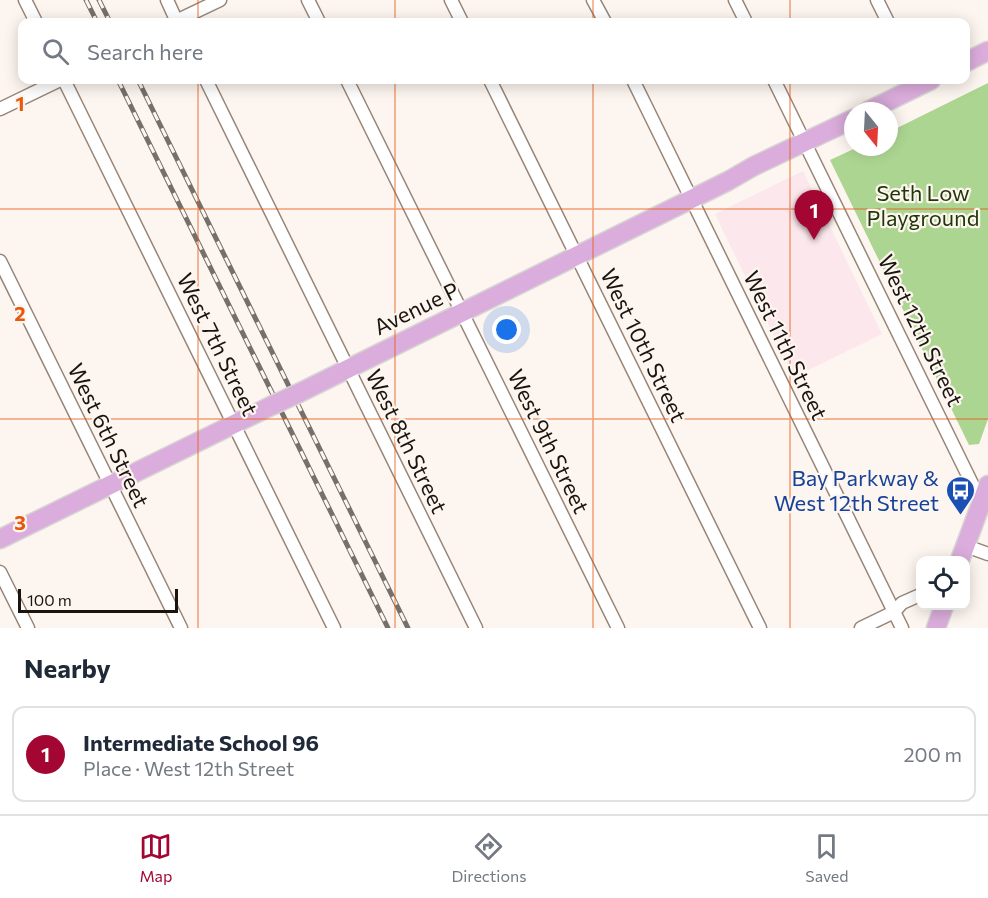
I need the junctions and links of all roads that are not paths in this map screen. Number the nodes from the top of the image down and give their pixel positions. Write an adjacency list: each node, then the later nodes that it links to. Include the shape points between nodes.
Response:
1 (25, 0): 9 (street)
2 (167, 0): 10 (street)
3 (220, 0): 11 (street)
4 (308, 0): 12 (street)
5 (451, 0): 13 (street)
6 (594, 0): 14 (street)
7 (735, 0): 15 (street)
8 (876, 0): 16 (street)
9 (34, 18)
10 (174, 18)
11 (184, 18)
12 (317, 18)
13 (460, 18)
14 (602, 18)
15 (744, 18)
16 (886, 18)
17 (988, 51): 18 (main road)
18 (970, 60)
19 (53, 84): 28 (street)
20 (64, 84): 36 (street, West 7th Street)
21 (208, 84): 35 (street, West 8th Street)
22 (349, 84): 34 (street, West 9th Street)
23 (492, 84): 32 (street, West 10th Street)
24 (635, 84): 31 (street, West 11th Street)
25 (776, 84): 30 (street, West 12th Street)
26 (918, 84): 27 (main road)
27 (885, 102)
28 (0, 109)
29 (844, 124): 30 (main road, Avenue P)
30 (805, 143): 31 (main road, Avenue P); 38 (street, West 12th Street)
31 (691, 199): 32 (main road, Avenue P); 45 (street, West 11th Street)
32 (576, 256): 34 (main road, Avenue P); 51 (street, West 10th Street)
33 (0, 261): 37 (street, West 6th Street)
34 (462, 312): 35 (main road, Avenue P); 50 (street, West 9th Street)
35 (348, 368): 36 (main road, Avenue P, bridge); 49 (street, West 8th Street)
36 (234, 424): 37 (main road, Avenue P); 48 (street, West 7th Street)
37 (110, 485): 39 (main road, Avenue P); 47 (street, West 6th Street)
38 (985, 494): 40 (main road)
39 (0, 539)
40 (963, 553): 41 (street)
41 (988, 554)
42 (0, 572): 46 (street)
43 (916, 597): 45 (street)
44 (943, 610): 54 (main road)
45 (894, 612): 52 (street); 53 (street, West 11th Street)
46 (28, 628)
47 (181, 628)
48 (334, 628)
49 (476, 628)
50 (618, 628)
51 (760, 628)
52 (861, 628)
53 (902, 628)
54 (936, 628)

